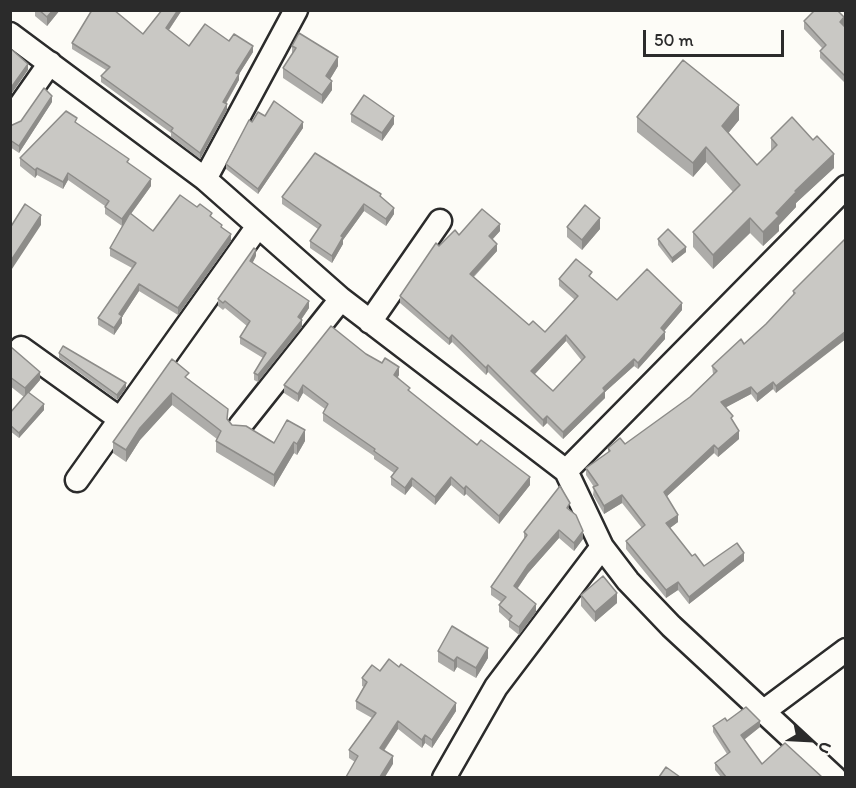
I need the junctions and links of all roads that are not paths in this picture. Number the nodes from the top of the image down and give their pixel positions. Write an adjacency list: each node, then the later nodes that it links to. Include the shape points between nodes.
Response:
1 (297, 10): 5 (street)
2 (10, 34): 3 (street)
3 (50, 63): 4 (street); 5 (street)
4 (10, 120)
5 (205, 179): 8 (street)
6 (846, 187): 14 (street)
7 (440, 221): 10 (street)
8 (258, 226): 9 (street); 12 (street)
9 (340, 299): 10 (street); 13 (street)
10 (370, 322): 14 (street)
11 (21, 348): 12 (street)
12 (120, 419): 15 (street)
13 (240, 426)
14 (566, 471): 16 (street)
15 (76, 480)
16 (602, 547): 18 (street, via 671,626); 19 (street, via 496,687)
17 (846, 650): 18 (street)
18 (764, 711): 20 (street)
19 (444, 777)
20 (835, 777)

